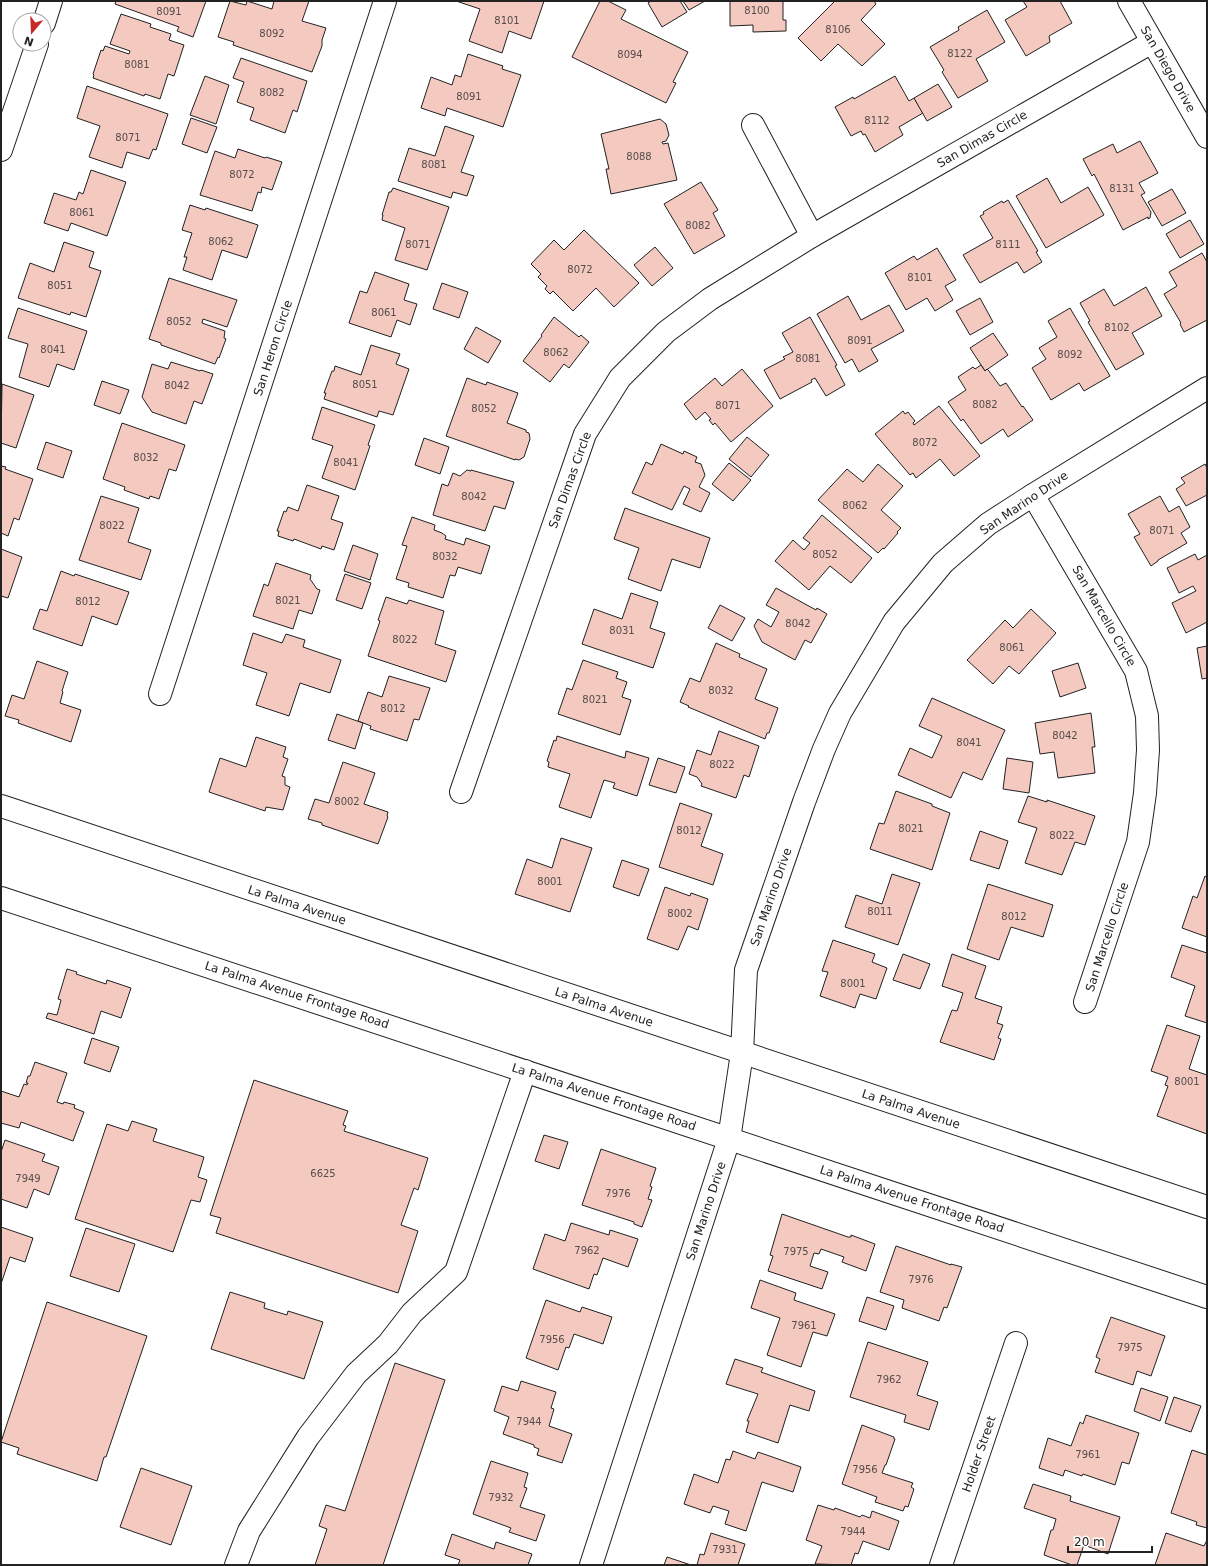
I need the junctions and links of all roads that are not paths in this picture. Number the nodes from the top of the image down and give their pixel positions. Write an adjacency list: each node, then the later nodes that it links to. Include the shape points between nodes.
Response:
1 (51, 1): 4 (street)
2 (385, 1): 13 (street, San Heron Circle)
3 (1129, 1): 5 (street, San Diego Drive)
4 (48, 12)
5 (1152, 42): 8 (street, San Diego Drive); 10 (street, San Dimas Circle)
6 (34, 52): 9 (street)
7 (752, 125): 10 (street)
8 (1207, 137)
9 (1, 150)
10 (812, 236): 14 (street, San Dimas Circle, via 710,299 672,327 620,378 585,434)
11 (1207, 388): 12 (street, San Marino Drive)
12 (1033, 494): 17 (street, San Marcello Circle, via 1136,671 1147,716 1145,793 1138,842); 18 (street, San Marino Drive, via 988,524 943,563 894,622 840,713 807,794 746,970)
13 (160, 694)
14 (461, 792)
15 (1, 806): 18 (street, La Palma Avenue)
16 (1, 898): 19 (street, La Palma Avenue Frontage Road)
17 (1085, 1002)
18 (742, 1053): 20 (street, San Marino Drive); 21 (street, La Palma Avenue)
19 (525, 1071): 20 (street, La Palma Avenue Frontage Road); 24 (street, via 456,1272 412,1313 388,1344 356,1374 308,1437 249,1531)
20 (729, 1139): 22 (street, La Palma Avenue Frontage Road); 25 (street, San Marino Drive)
21 (1207, 1207)
22 (1207, 1297)
23 (1016, 1343): 26 (street, Holder Street)
24 (236, 1565)
25 (591, 1565)
26 (941, 1565)

